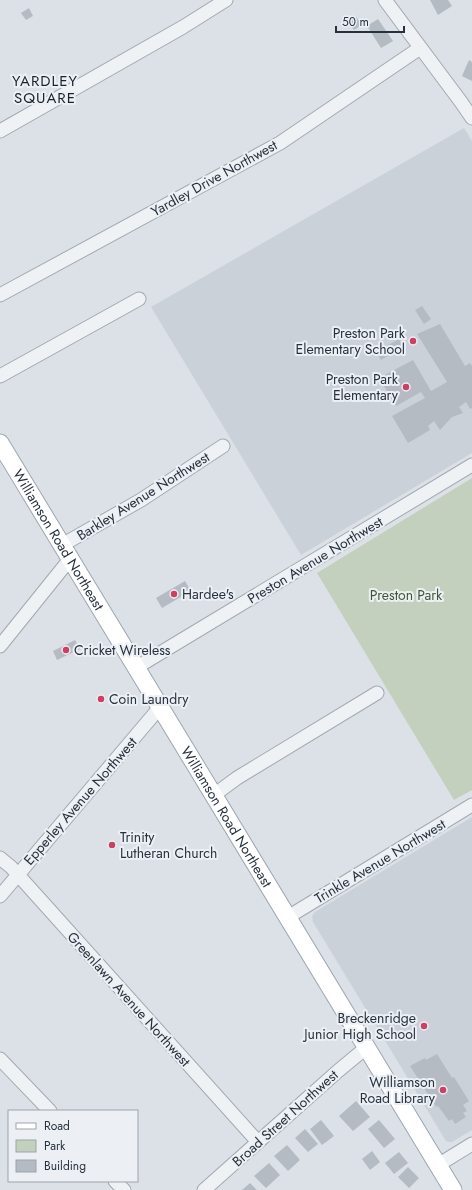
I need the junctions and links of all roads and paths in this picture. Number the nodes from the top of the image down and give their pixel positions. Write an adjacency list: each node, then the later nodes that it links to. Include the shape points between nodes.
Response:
1 (226, 0): 5 (street)
2 (385, 0): 3 (street)
3 (420, 48): 4 (street); 6 (street, Yardley Drive Northwest, via 274,146)
4 (472, 118)
5 (0, 131)
6 (0, 295)
7 (139, 299): 8 (street)
8 (0, 376)
9 (0, 443): 12 (main road, Williamson Road Northeast)
10 (223, 446): 12 (street, Barkley Avenue Northwest)
11 (472, 466): 14 (street, Preston Avenue Northwest)
12 (66, 552): 13 (street); 14 (main road, Williamson Road Northeast)
13 (0, 646)
14 (137, 667): 16 (main road, Williamson Road Northeast)
15 (377, 692): 17 (street)
16 (160, 706): 17 (main road, Williamson Road Northeast); 20 (street, Epperley Avenue Northwest)
17 (214, 795): 22 (main road, Williamson Road Northeast)
18 (472, 805): 22 (street, Trinkle Avenue Northwest)
19 (0, 858): 20 (street, Greenlawn Avenue Northwest)
20 (18, 875): 21 (street, Epperley Avenue Northwest); 26 (street, Greenlawn Avenue Northwest)
21 (0, 896)
22 (288, 917): 23 (main road, Williamson Road Northeast)
23 (367, 1047): 26 (street, Broad Street Northwest); 28 (main road, Williamson Road Northeast)
24 (3, 1068): 25 (street)
25 (49, 1110)
26 (258, 1142): 31 (street, Broad Street Northwest)
27 (472, 1144): 28 (street)
28 (438, 1165): 32 (main road, Williamson Road Northeast)
29 (116, 1182): 30 (street)
30 (124, 1190)
31 (205, 1190)
32 (453, 1190)

